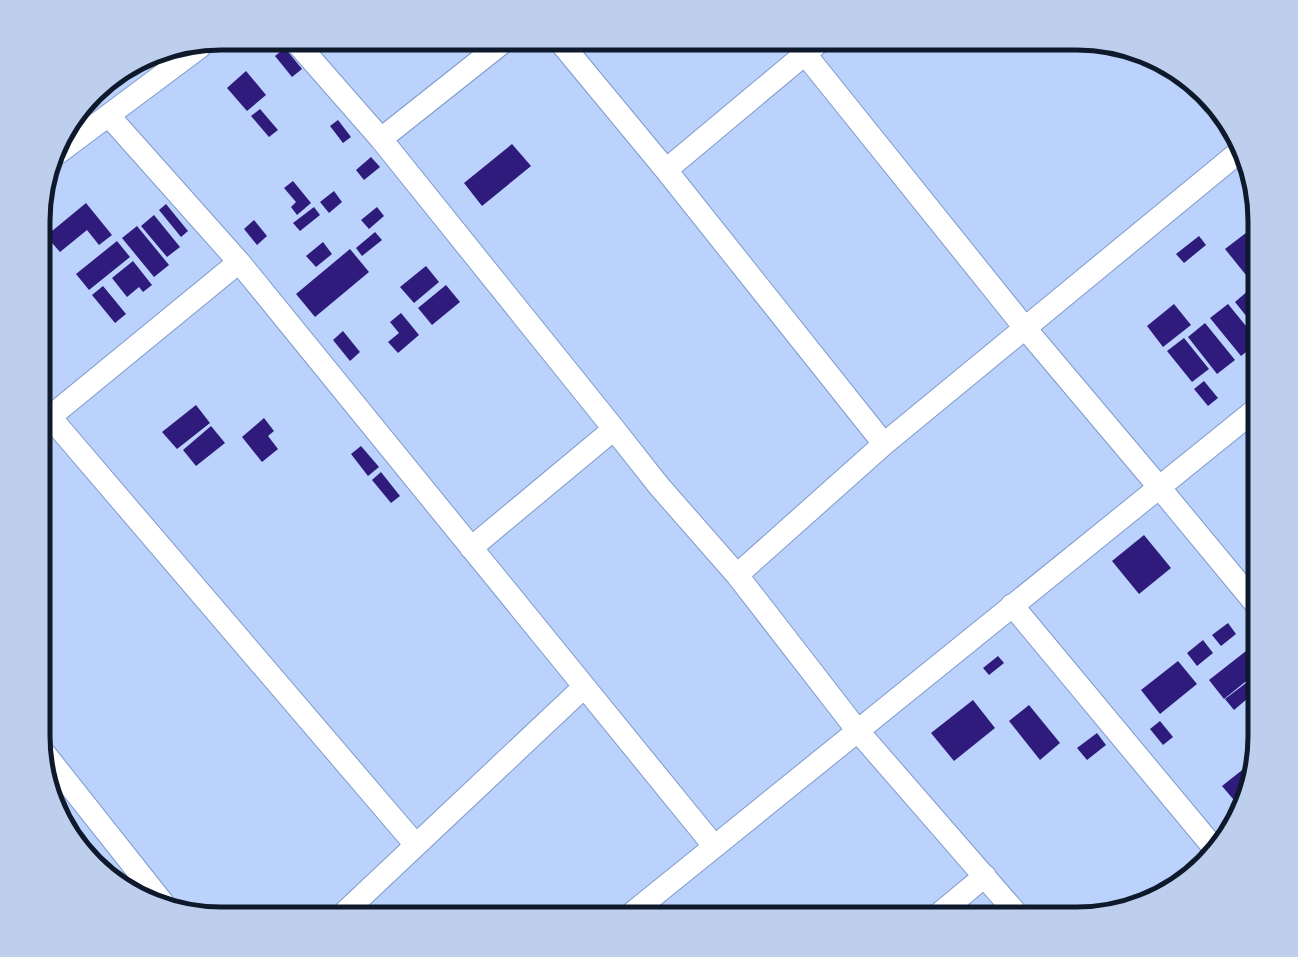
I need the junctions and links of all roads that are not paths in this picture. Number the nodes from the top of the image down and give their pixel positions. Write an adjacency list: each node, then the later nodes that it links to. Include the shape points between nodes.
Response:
1 (303, 50): 8 (street)
2 (493, 50): 8 (street)
3 (567, 50): 11 (street)
4 (810, 50): 11 (street)
5 (812, 50): 13 (street)
6 (193, 52): 7 (street)
7 (109, 116): 9 (street); 12 (street)
8 (381, 139): 17 (street)
9 (68, 146)
10 (1235, 155): 13 (street)
11 (666, 170): 18 (street)
12 (238, 262): 15 (street); 20 (street)
13 (1025, 328): 18 (street); 19 (street)
14 (1248, 416): 19 (street)
15 (50, 417)
16 (50, 422): 28 (street)
17 (614, 429): 20 (street); 21 (street, via 659,486)
18 (884, 444): 21 (street)
19 (1159, 487): 22 (street); 23 (street)
20 (471, 548): 24 (street)
21 (737, 576): 25 (street)
22 (1248, 595)
23 (1012, 605): 25 (street); 27 (street)
24 (584, 687): 28 (street); 29 (street)
25 (858, 730): 29 (street); 30 (street)
26 (52, 764): 31 (street)
27 (1210, 843)
28 (415, 844): 32 (street)
29 (714, 846): 33 (street)
30 (985, 876): 34 (street); 35 (street)
31 (156, 894)
32 (349, 907)
33 (640, 907)
34 (947, 907)
35 (1011, 907)

